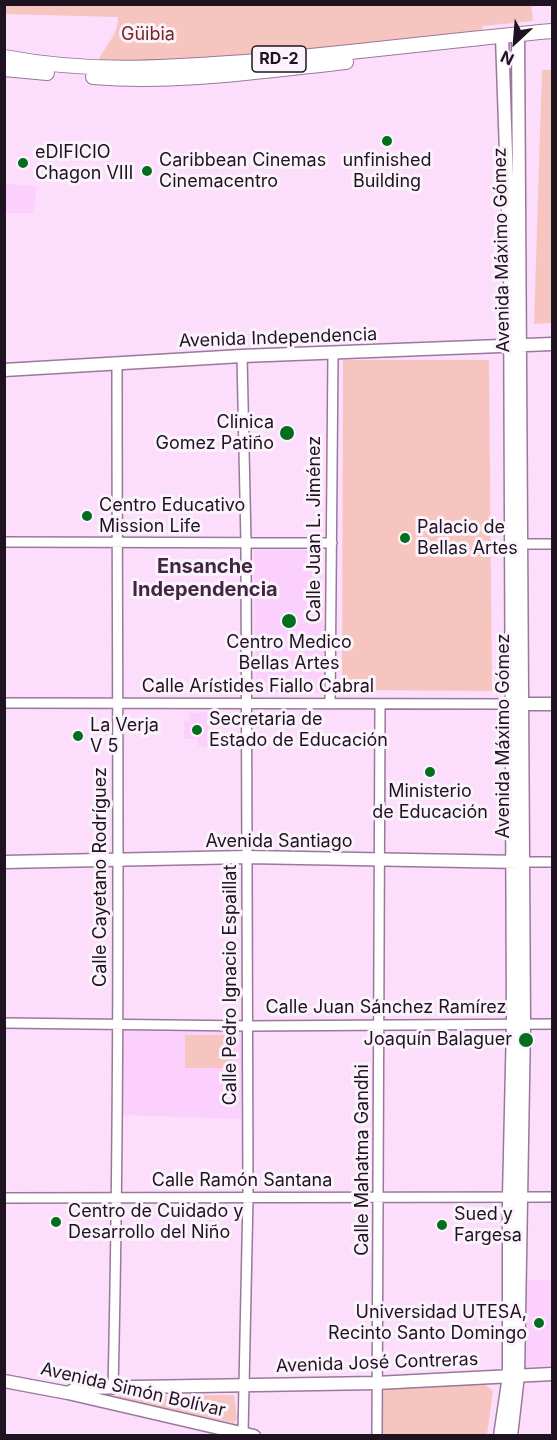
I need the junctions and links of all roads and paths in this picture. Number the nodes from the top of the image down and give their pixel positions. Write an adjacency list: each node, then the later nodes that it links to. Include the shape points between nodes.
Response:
1 (552, 32): 2 (highway, RD-2)
2 (518, 39): 3 (highway, RD-2); 4 (highway, RD-2); 8 (main road, Avenida Máximo Gómez)
3 (552, 40)
4 (502, 41): 5 (highway, RD-2, via 141,69 85,68); 6 (highway, RD-2, via 198,77 121,79); 8 (main road, Avenida Máximo Gómez)
5 (4, 57)
6 (4, 69)
7 (552, 344): 8 (main road, Avenida Independencia)
8 (516, 347): 9 (main road, Avenida Independencia); 17 (main road, Avenida Máximo Gómez); 24 (main road, Avenida Máximo Gómez)
9 (333, 353): 10 (main road, Avenida Independencia); 16 (street, Calle Juan L. Jiménez)
10 (242, 356): 11 (main road, Avenida Independencia); 15 (street, Calle Pedro Ignacio Espaillat)
11 (117, 364): 12 (main road, Avenida Independencia); 14 (street, Calle Cayetano Rodríguez)
12 (4, 370)
13 (4, 542): 14 (street)
14 (117, 543): 15 (street); 20 (street, Calle Cayetano Rodríguez)
15 (246, 543): 16 (street); 21 (street, Calle Pedro Ignacio Espaillat)
16 (332, 543): 22 (street, Calle Juan L. Jiménez)
17 (522, 544): 18 (street); 24 (main road, Avenida Máximo Gómez)
18 (552, 544)
19 (4, 703): 20 (street, Calle Arístides Fiallo Cabral)
20 (117, 703): 21 (street, Calle Arístides Fiallo Cabral); 29 (street, Calle Cayetano Rodríguez)
21 (247, 704): 22 (street, Calle Arístides Fiallo Cabral); 26 (street, Calle Pedro Ignacio Espaillat)
22 (330, 704): 23 (street, Calle Arístides Fiallo Cabral)
23 (380, 704): 24 (street, Calle Arístides Fiallo Cabral); 27 (street, Calle Mahatma Gandhi)
24 (517, 704): 25 (main road); 30 (main road, Avenida Máximo Gómez)
25 (552, 704)
26 (247, 858): 27 (main road, Avenida Santiago); 29 (main road, Avenida Santiago); 37 (street, Calle Pedro Ignacio Espaillat)
27 (379, 860): 30 (main road, Avenida Santiago); 35 (street, Calle Mahatma Gandhi)
28 (4, 862): 29 (main road, Avenida Santiago)
29 (119, 862): 36 (street, Calle Cayetano Rodríguez)
30 (517, 862): 31 (street, Avenida Santiago); 33 (main road, Avenida Máximo Gómez)
31 (552, 862)
32 (4, 1023): 36 (street, Calle Juan Sánchez Ramírez)
33 (518, 1024): 34 (street, Calle Juan Sánchez Ramírez); 35 (street, Calle Juan Sánchez Ramírez); 40 (main road, Avenida Máximo Gómez)
34 (552, 1024)
35 (380, 1025): 37 (street, Calle Juan Sánchez Ramírez); 39 (street, Calle Mahatma Gandhi)
36 (117, 1026): 37 (street, Calle Juan Sánchez Ramírez); 43 (street, Calle Cayetano Rodríguez)
37 (248, 1026): 38 (street, Calle Pedro Ignacio Espaillat)
38 (248, 1197): 39 (street, Calle Ramón Santana); 43 (street, Calle Ramón Santana); 48 (street, Calle Pedro Ignacio Espaillat)
39 (380, 1197): 40 (street, Calle Ramón Santana); 47 (street, Calle Mahatma Gandhi)
40 (515, 1197): 41 (street, Calle Ramón Santana); 45 (main road, Avenida Máximo Gómez)
41 (552, 1197)
42 (4, 1198): 43 (street, Calle Ramón Santana)
43 (118, 1198): 49 (street, Calle Cayetano Rodríguez)
44 (552, 1374): 45 (main road, Avenida José Contreras)
45 (514, 1375): 47 (main road, Avenida José Contreras); 54 (main road, Avenida Máximo Gómez); 55 (main road, Avenida Máximo Gómez)
46 (4, 1381): 50 (main road, Avenida Simón Bolívar)
47 (376, 1383): 48 (main road, Avenida José Contreras); 53 (street, Calle Mahatma Gandhi)
48 (246, 1386): 49 (main road, Avenida José Contreras); 52 (street, Calle Pedro Ignacio Espaillat)
49 (113, 1389): 50 (main road, Avenida José Contreras, via 77,1388)
50 (68, 1392): 51 (main road, Avenida Simón Bolívar)
51 (201, 1430): 52 (main road, Avenida Simón Bolívar)
52 (249, 1434)
53 (377, 1436)
54 (500, 1436)
55 (511, 1436)

